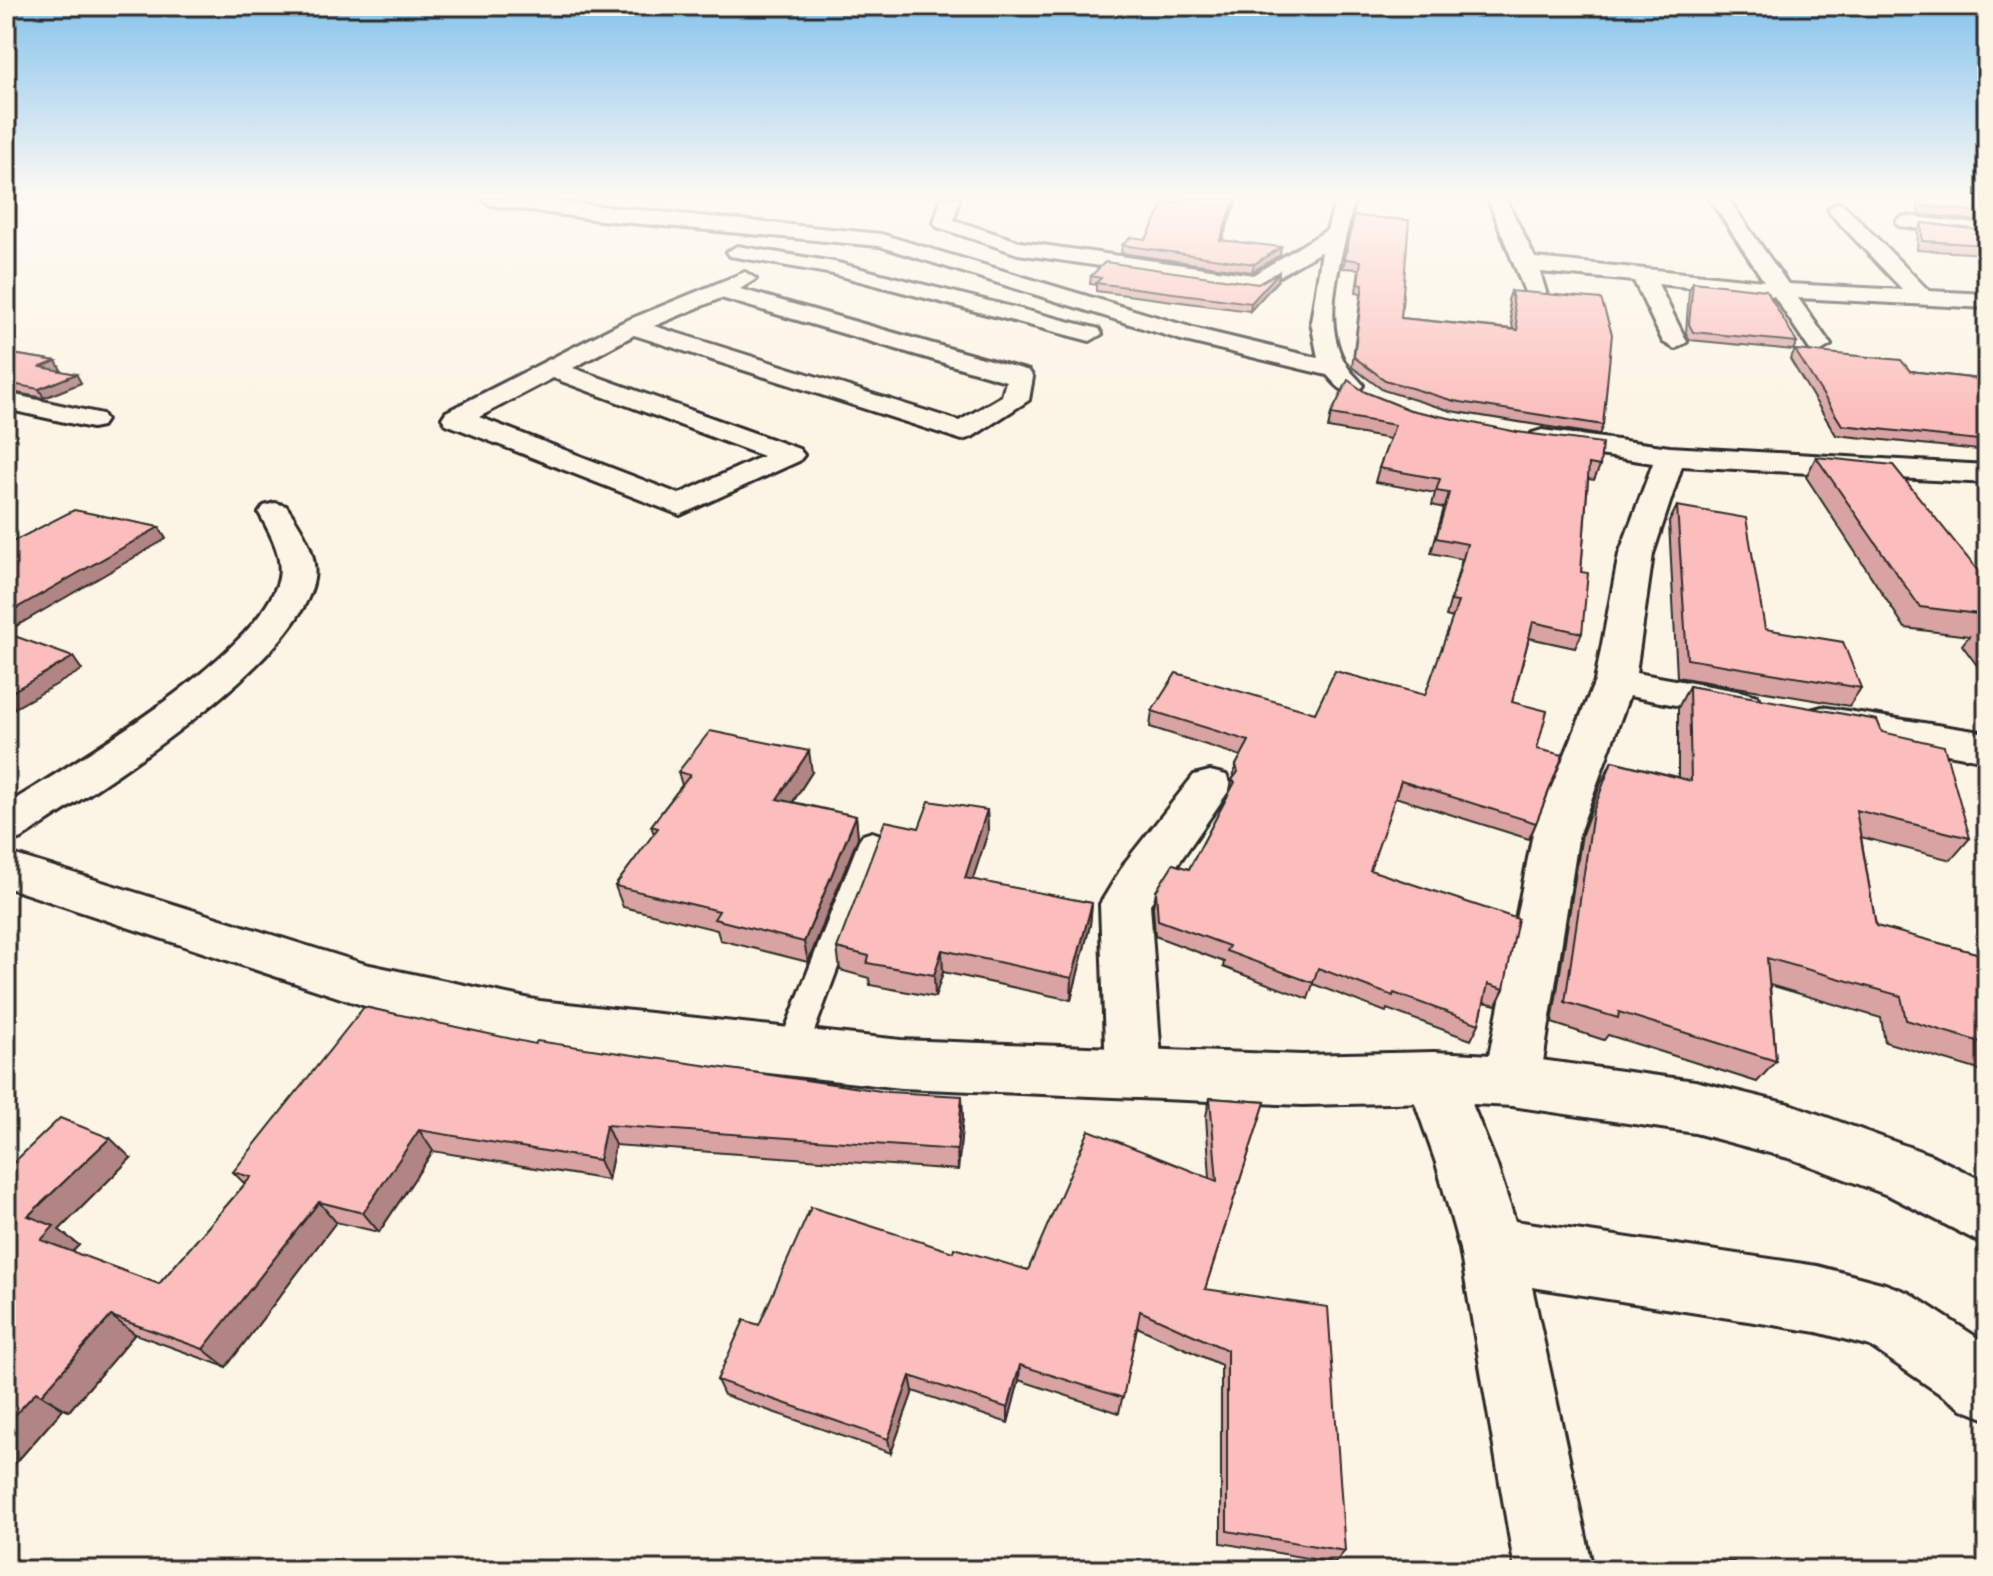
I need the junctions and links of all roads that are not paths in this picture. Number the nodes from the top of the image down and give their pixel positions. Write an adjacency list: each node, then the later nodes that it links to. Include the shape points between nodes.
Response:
1 (761, 273): 12 (street)
2 (852, 273): 18 (street)
3 (986, 273): 22 (street, via 1175,331)
4 (1188, 273): 5 (street, via 1257,282)
5 (1272, 273)
6 (1327, 273): 22 (street, via 1324,325)
7 (1530, 273): 14 (street)
8 (1594, 273): 11 (street)
9 (1770, 273): 13 (street)
10 (1898, 273): 15 (street)
11 (1644, 279): 13 (street); 19 (street)
12 (719, 290): 17 (street); 17 (street, via 1020,377 1015,400 962,431)
13 (1782, 290): 15 (street); 20 (street)
14 (1536, 294)
15 (1924, 299): 16 (street)
16 (1987, 301)
17 (632, 327): 21 (street)
18 (1108, 338)
19 (1675, 342)
20 (1819, 345)
21 (552, 369): 21 (street, via 597,385 789,455 680,505 456,418)
22 (1333, 369): 23 (street, via 1365,394)
23 (1289, 383)
24 (6, 401): 25 (street)
25 (92, 420)
26 (1521, 435): 27 (street)
27 (1670, 456): 28 (street); 30 (street, via 1636,554)
28 (1987, 474)
29 (275, 513): 33 (street, via 293,543 296,581 286,610 260,641 160,720)
30 (1615, 681): 31 (street); 39 (street, via 1556,833)
31 (1987, 747)
32 (1210, 786): 37 (street, via 1125,904)
33 (6, 827)
34 (872, 841): 36 (lane)
35 (6, 869): 36 (street, via 365,985 540,1024)
36 (791, 1053): 37 (street, via 901,1064)
37 (1134, 1073): 38 (street, via 1302,1080)
38 (1434, 1077): 39 (street); 41 (street)
39 (1512, 1081): 40 (street, via 1695,1107 1793,1132 1910,1175)
40 (1987, 1216)
41 (1492, 1249): 42 (street, via 1830,1302 1885,1317); 43 (street)
42 (1987, 1384)
43 (1554, 1570)

